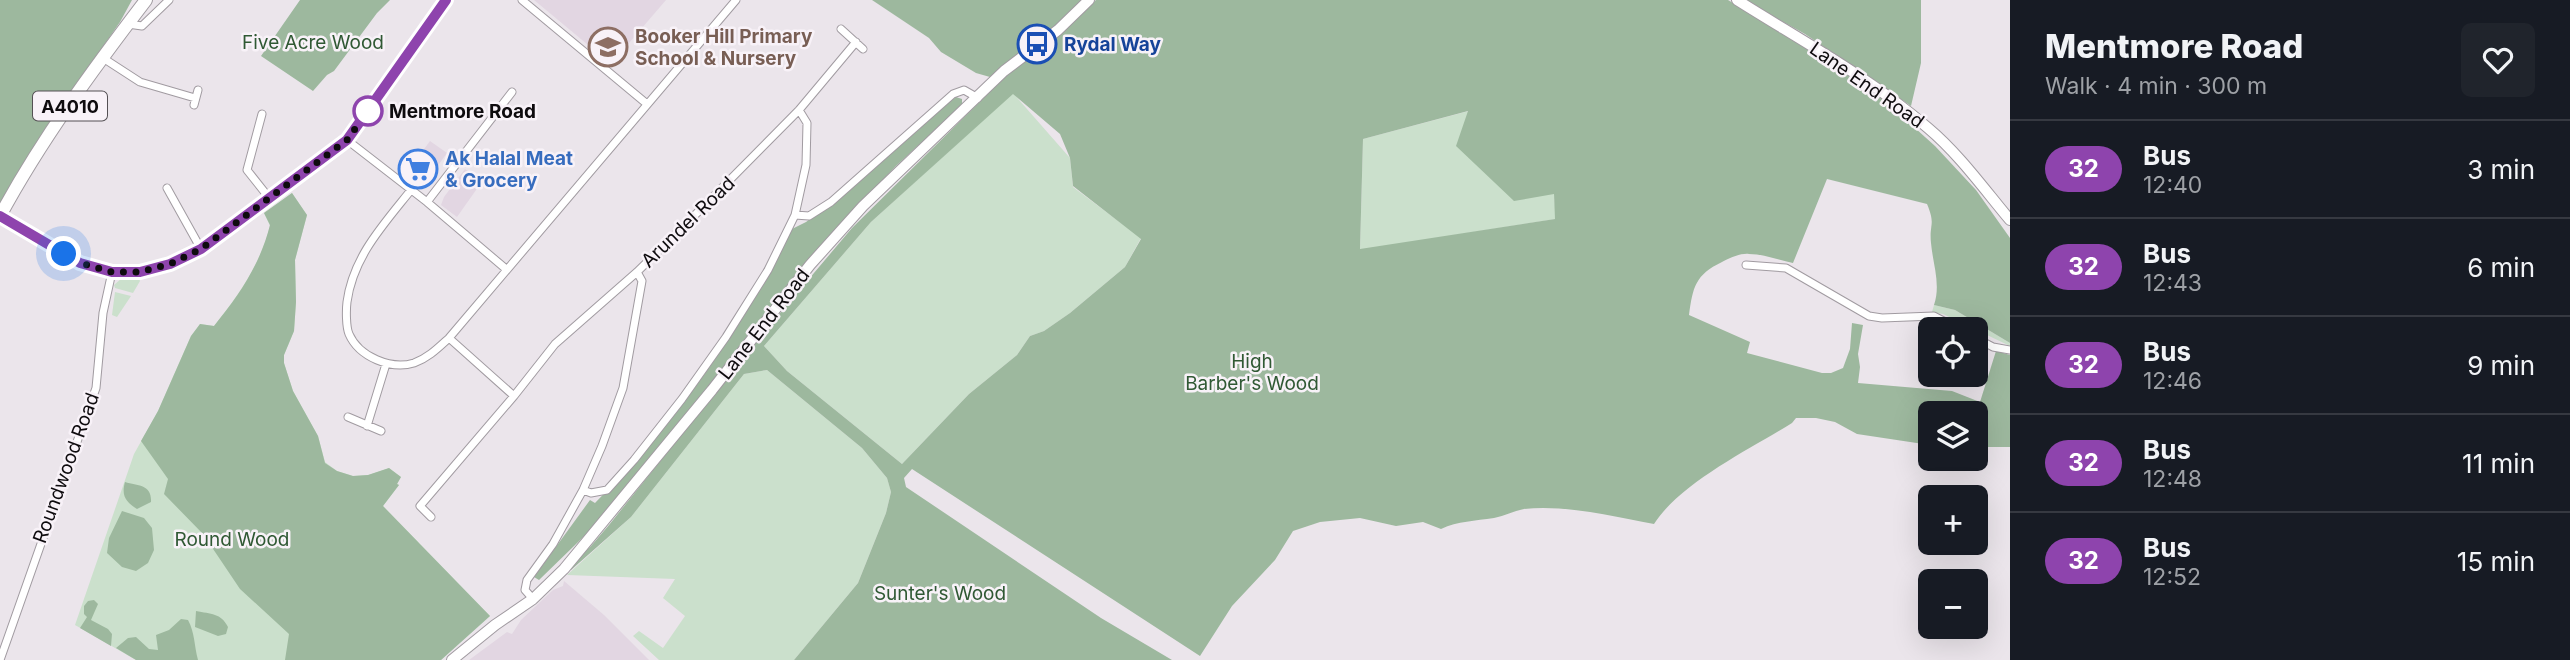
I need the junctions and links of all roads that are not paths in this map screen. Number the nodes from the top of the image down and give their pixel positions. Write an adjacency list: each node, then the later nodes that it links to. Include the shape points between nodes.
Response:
1 (146, 0): 8 (highway, A4010)
2 (169, 0): 8 (street, via 142,26)
3 (446, 0): 19 (street)
4 (522, 0): 16 (street)
5 (736, 0): 16 (street)
6 (1089, 0): 15 (street, Lane End Road)
7 (1737, 0): 26 (street, Lane End Road, via 1891,98 1930,130)
8 (128, 24): 12 (highway, A4010)
9 (841, 29): 10 (street)
10 (856, 42): 11 (street); 17 (street, Arundel Road)
11 (863, 49)
12 (103, 58): 13 (street, via 140,82 195,102); 25 (highway, A4010)
13 (198, 90)
14 (512, 92): 23 (street)
15 (978, 98): 24 (street, via 964,90 953,94 831,202 809,216); 43 (street, Lane End Road, via 841,229 620,503)
16 (647, 104): 29 (street)
17 (799, 110): 24 (street, via 807,123 806,165); 31 (street, Arundel Road)
18 (261, 114): 22 (street, via 247,170)
19 (347, 140): 21 (street); 22 (street)
20 (167, 188): 27 (street)
21 (411, 190): 23 (street); 36 (street, via 367,246 346,304 349,334 363,352)
22 (270, 199): 27 (street)
23 (427, 202): 29 (street)
24 (795, 215): 41 (street, via 768,270 682,399 607,490 591,494)
25 (0, 216): 30 (street, via 80,263)
26 (2010, 220)
27 (201, 249): 30 (street, via 140,272)
28 (1746, 265): 32 (street, via 1786,268 1869,316)
29 (506, 269): 33 (street)
30 (112, 272): 44 (street, Roundwood Road, via 96,388)
31 (637, 272): 37 (street, Arundel Road, via 555,344); 41 (street, via 642,281 622,388)
32 (1936, 317)
33 (449, 338): 36 (street, via 412,363); 37 (street)
34 (1988, 344): 35 (street)
35 (2010, 351)
36 (386, 365): 39 (street)
37 (514, 396): 42 (street, Arundel Road, via 420,506)
38 (348, 417): 39 (street)
39 (367, 426): 40 (street)
40 (381, 431)
41 (583, 490): 43 (street, via 554,544 527,580 526,590)
42 (432, 517)
43 (533, 599): 45 (street, Lane End Road)
44 (0, 660)
45 (452, 660)

